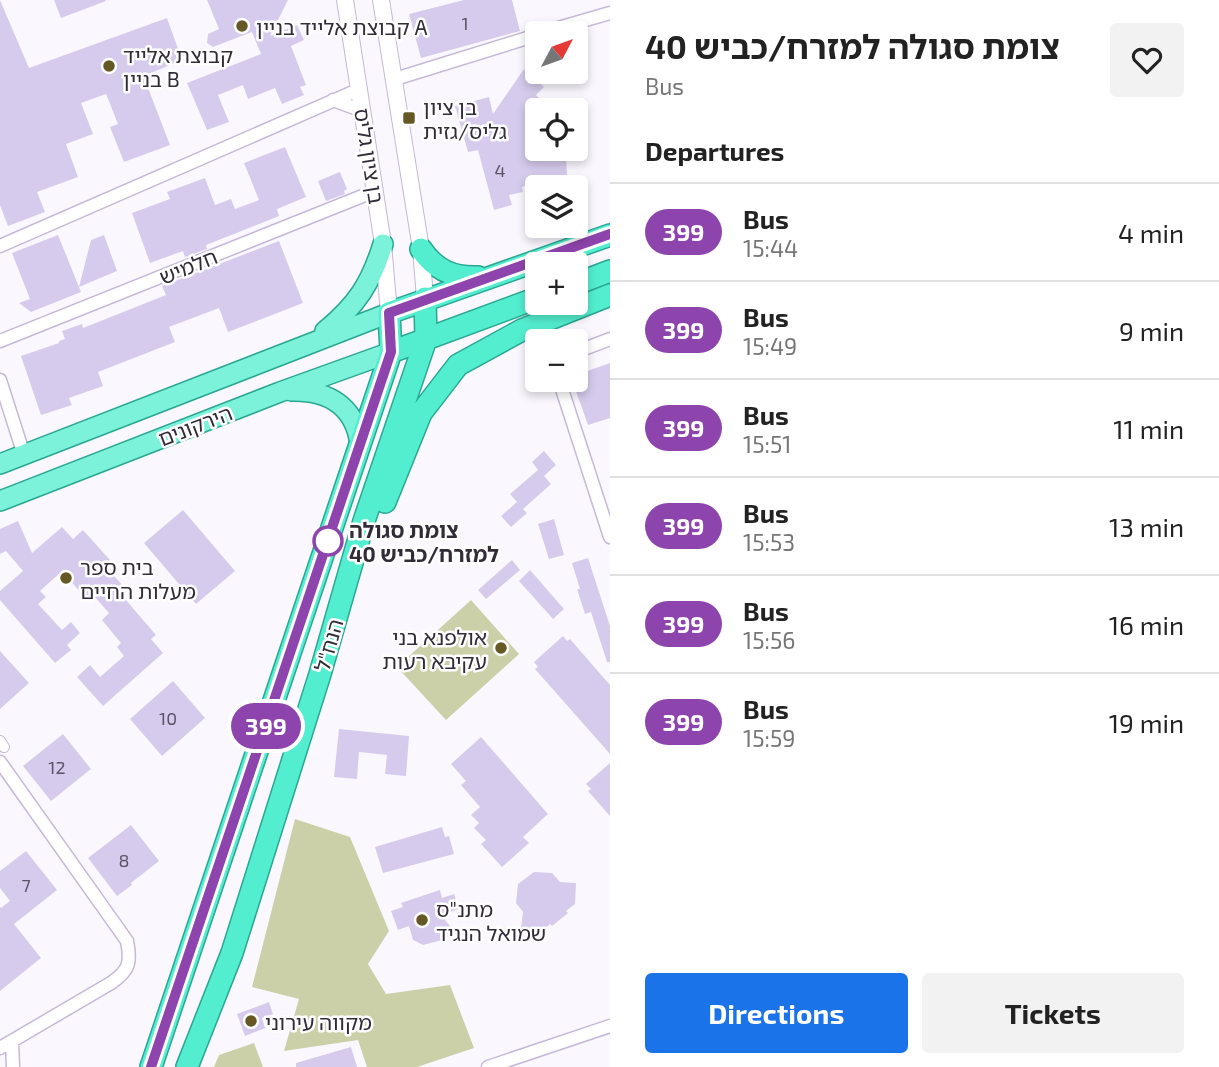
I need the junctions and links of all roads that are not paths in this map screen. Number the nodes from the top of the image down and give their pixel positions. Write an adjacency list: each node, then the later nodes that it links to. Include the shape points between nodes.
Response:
1 (345, 0): 7 (street, בן ציון גליס)
2 (382, 0): 6 (street, בן ציון גליס)
3 (610, 13): 4 (street)
4 (582, 21)
5 (525, 38): 6 (street)
6 (395, 79): 14 (street, בן ציון גליס)
7 (360, 89): 8 (street); 9 (street, בן ציון גליס)
8 (333, 100): 9 (street); 13 (street)
9 (363, 111): 10 (street, בן ציון גליס)
10 (375, 191): 12 (street, בן ציון גליס); 24 (street, חלמיש)
11 (610, 234): 16 (highway)
12 (383, 244): 21 (street, בן ציון גליס); 25 (main road, via 362,294)
13 (0, 246)
14 (421, 249): 16 (highway, via 433,264 452,275); 19 (street, בן ציון גליס)
15 (610, 271): 17 (highway)
16 (491, 275): 19 (highway)
17 (588, 279)
18 (610, 295): 36 (highway, via 480,352 458,365 433,395 397,469)
19 (425, 299): 21 (highway); 22 (highway, הנח"ל)
20 (525, 302): 22 (highway)
21 (389, 313): 25 (main road, הירקונים); 27 (highway)
22 (426, 339): 27 (highway); 36 (highway, הנח"ל, via 364,521)
23 (610, 340): 26 (street)
24 (0, 341)
25 (313, 341): 32 (main road, הירקונים)
26 (588, 348)
27 (391, 352): 29 (main road, הירקונים); 31 (highway, הנח"ל)
28 (0, 380): 32 (street)
29 (280, 392): 31 (main road, via 310,391 337,402 355,424); 34 (main road, הירקונים)
30 (563, 392): 35 (street)
31 (360, 444): 42 (highway, הנח"ל)
32 (24, 455): 33 (main road, הירקונים)
33 (0, 464)
34 (0, 502)
35 (610, 537)
36 (320, 674): 43 (highway, הנח"ל, via 232,953)
37 (0, 762): 39 (street, via 127,941 130,959 124,975)
38 (610, 1026): 44 (street)
39 (12, 1041): 40 (street); 41 (street)
40 (0, 1048)
41 (13, 1067)
42 (151, 1067)
43 (187, 1067)
44 (488, 1067)

